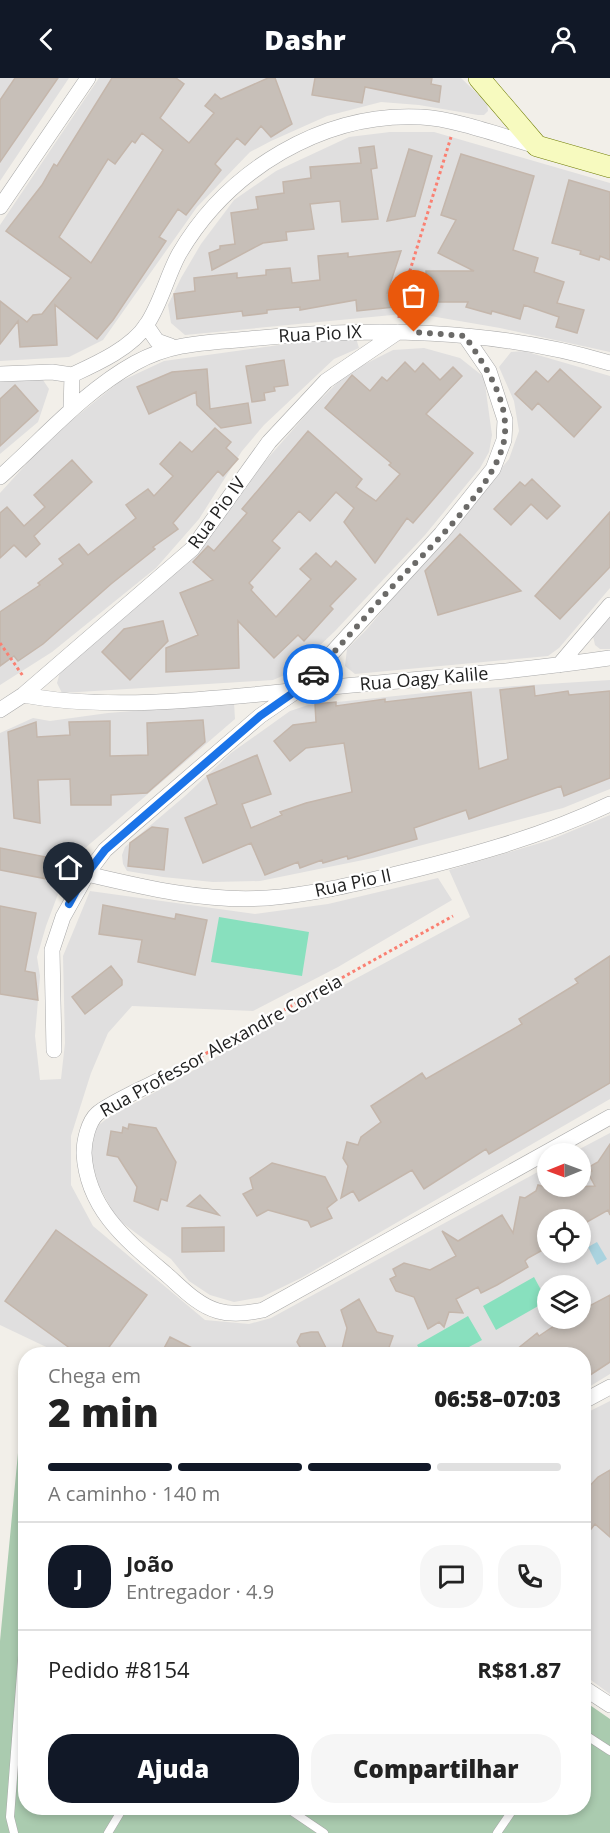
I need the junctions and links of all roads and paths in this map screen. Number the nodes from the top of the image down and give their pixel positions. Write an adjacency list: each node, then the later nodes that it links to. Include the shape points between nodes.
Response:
1 (88, 78): 6 (street)
2 (478, 78): 4 (street)
3 (454, 124): 4 (street); 7 (street, via 423,116 382,119 335,128 276,154 217,202 180,254); 8 (path, via 400,303)
4 (537, 146): 5 (street)
5 (610, 167)
6 (0, 207)
7 (146, 326): 10 (street, via 157,341); 13 (street, via 117,350)
8 (398, 332): 9 (street, Rua Pio IX); 10 (street, Rua Pio IX, via 298,334); 21 (street, Rua Pio IV, via 326,381 269,442 192,549)
9 (465, 336): 11 (street, Rua Pio IX, via 525,343); 20 (street, via 489,371 501,404 505,420 500,455 479,489 441,534)
10 (171, 346): 14 (street, Rua Pio IX, via 135,363 93,390)
11 (610, 363)
12 (0, 374): 13 (street)
13 (72, 375): 14 (street)
14 (71, 410): 15 (street, Rua Pio IX)
15 (0, 477)
16 (610, 605): 19 (street)
17 (0, 643): 21 (path)
18 (610, 658): 19 (street, Rua Oagy Kalile)
19 (559, 665): 20 (street, Rua Oagy Kalile)
20 (297, 690): 21 (street, Rua Oagy Kalile, via 254,696 88,703); 24 (street, via 260,716 132,826 105,850)
21 (27, 691): 22 (street, Rua Pio IV)
22 (0, 711)
23 (610, 804): 24 (street, Rua Pio II, via 437,865 313,892 266,898 166,893)
24 (87, 874): 26 (street, via 63,917 52,950)
25 (453, 916): 27 (path, Rua Professor Alexandre Correia)
26 (54, 1050)
27 (157, 1081): 28 (street, Rua Professor Alexandre Correia, via 96,1115 84,1145 85,1171 92,1192 112,1227 183,1289 218,1311 235,1313 263,1310)
28 (610, 1117)
29 (610, 1387): 30 (street)
30 (591, 1397)
31 (591, 1693): 32 (street)
32 (610, 1705)
33 (18, 1713): 39 (lane, via 10,1817)
34 (591, 1739): 35 (lane)
35 (610, 1751)
36 (119, 1815): 40 (lane)
37 (297, 1815): 41 (lane)
38 (509, 1815): 42 (lane)
39 (14, 1833)
40 (108, 1833)
41 (324, 1833)
42 (497, 1833)

